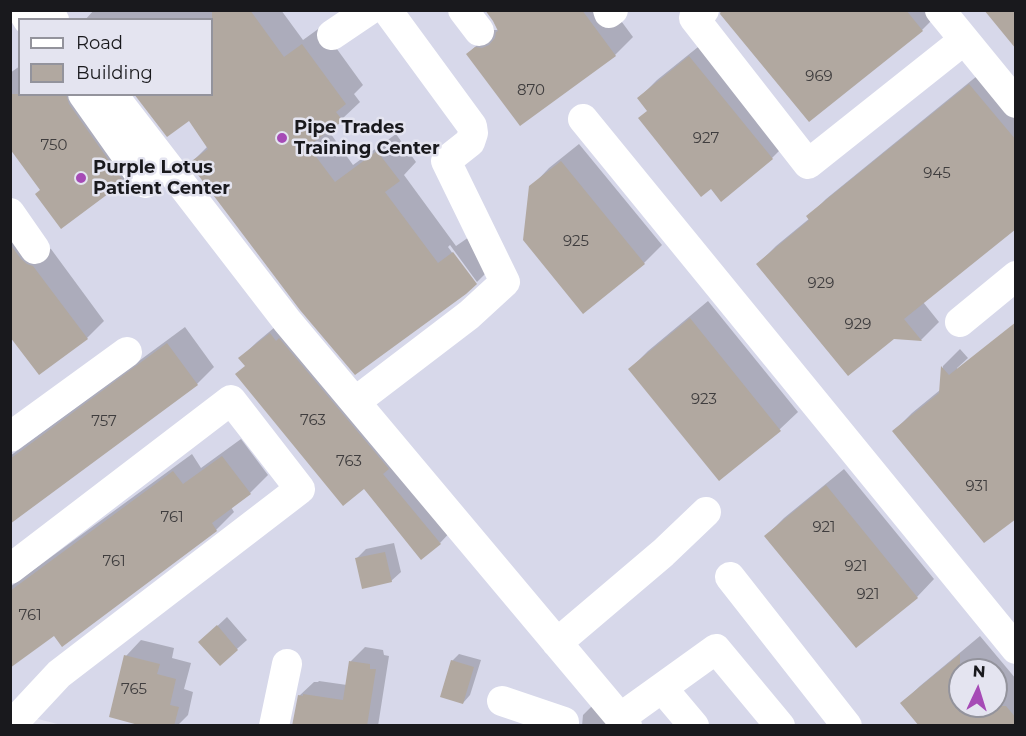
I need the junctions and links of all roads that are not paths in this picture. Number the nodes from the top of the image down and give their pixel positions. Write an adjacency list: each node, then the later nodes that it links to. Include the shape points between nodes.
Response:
1 (369, 10): 7 (lane)
2 (387, 10): 19 (lane, via 472,126 470,142 446,161 506,282)
3 (608, 10): 4 (lane)
4 (613, 10)
5 (704, 10): 8 (lane, via 694,18 808,164)
6 (940, 10): 8 (lane)
7 (332, 35)
8 (964, 40): 11 (lane)
9 (84, 96): 13 (lane)
10 (114, 96): 19 (lane, via 287,321)
11 (1016, 103)
12 (583, 119): 25 (lane)
13 (146, 183)
14 (10, 213): 15 (lane)
15 (35, 249)
16 (1016, 276): 17 (lane)
17 (960, 322)
18 (127, 352): 20 (lane)
19 (356, 402): 24 (lane)
20 (10, 437)
21 (706, 512): 24 (lane)
22 (10, 569): 30 (lane, via 231,400 300,489 59,674)
23 (730, 577): 35 (lane)
24 (557, 643): 29 (lane)
25 (1016, 649)
26 (287, 664): 31 (lane)
27 (662, 688): 29 (lane); 33 (lane); 34 (lane, via 716,649)
28 (501, 701): 32 (lane, via 564,722)
29 (623, 722)
30 (13, 726)
31 (274, 726)
32 (563, 726)
33 (694, 726)
34 (780, 726)
35 (847, 726)

